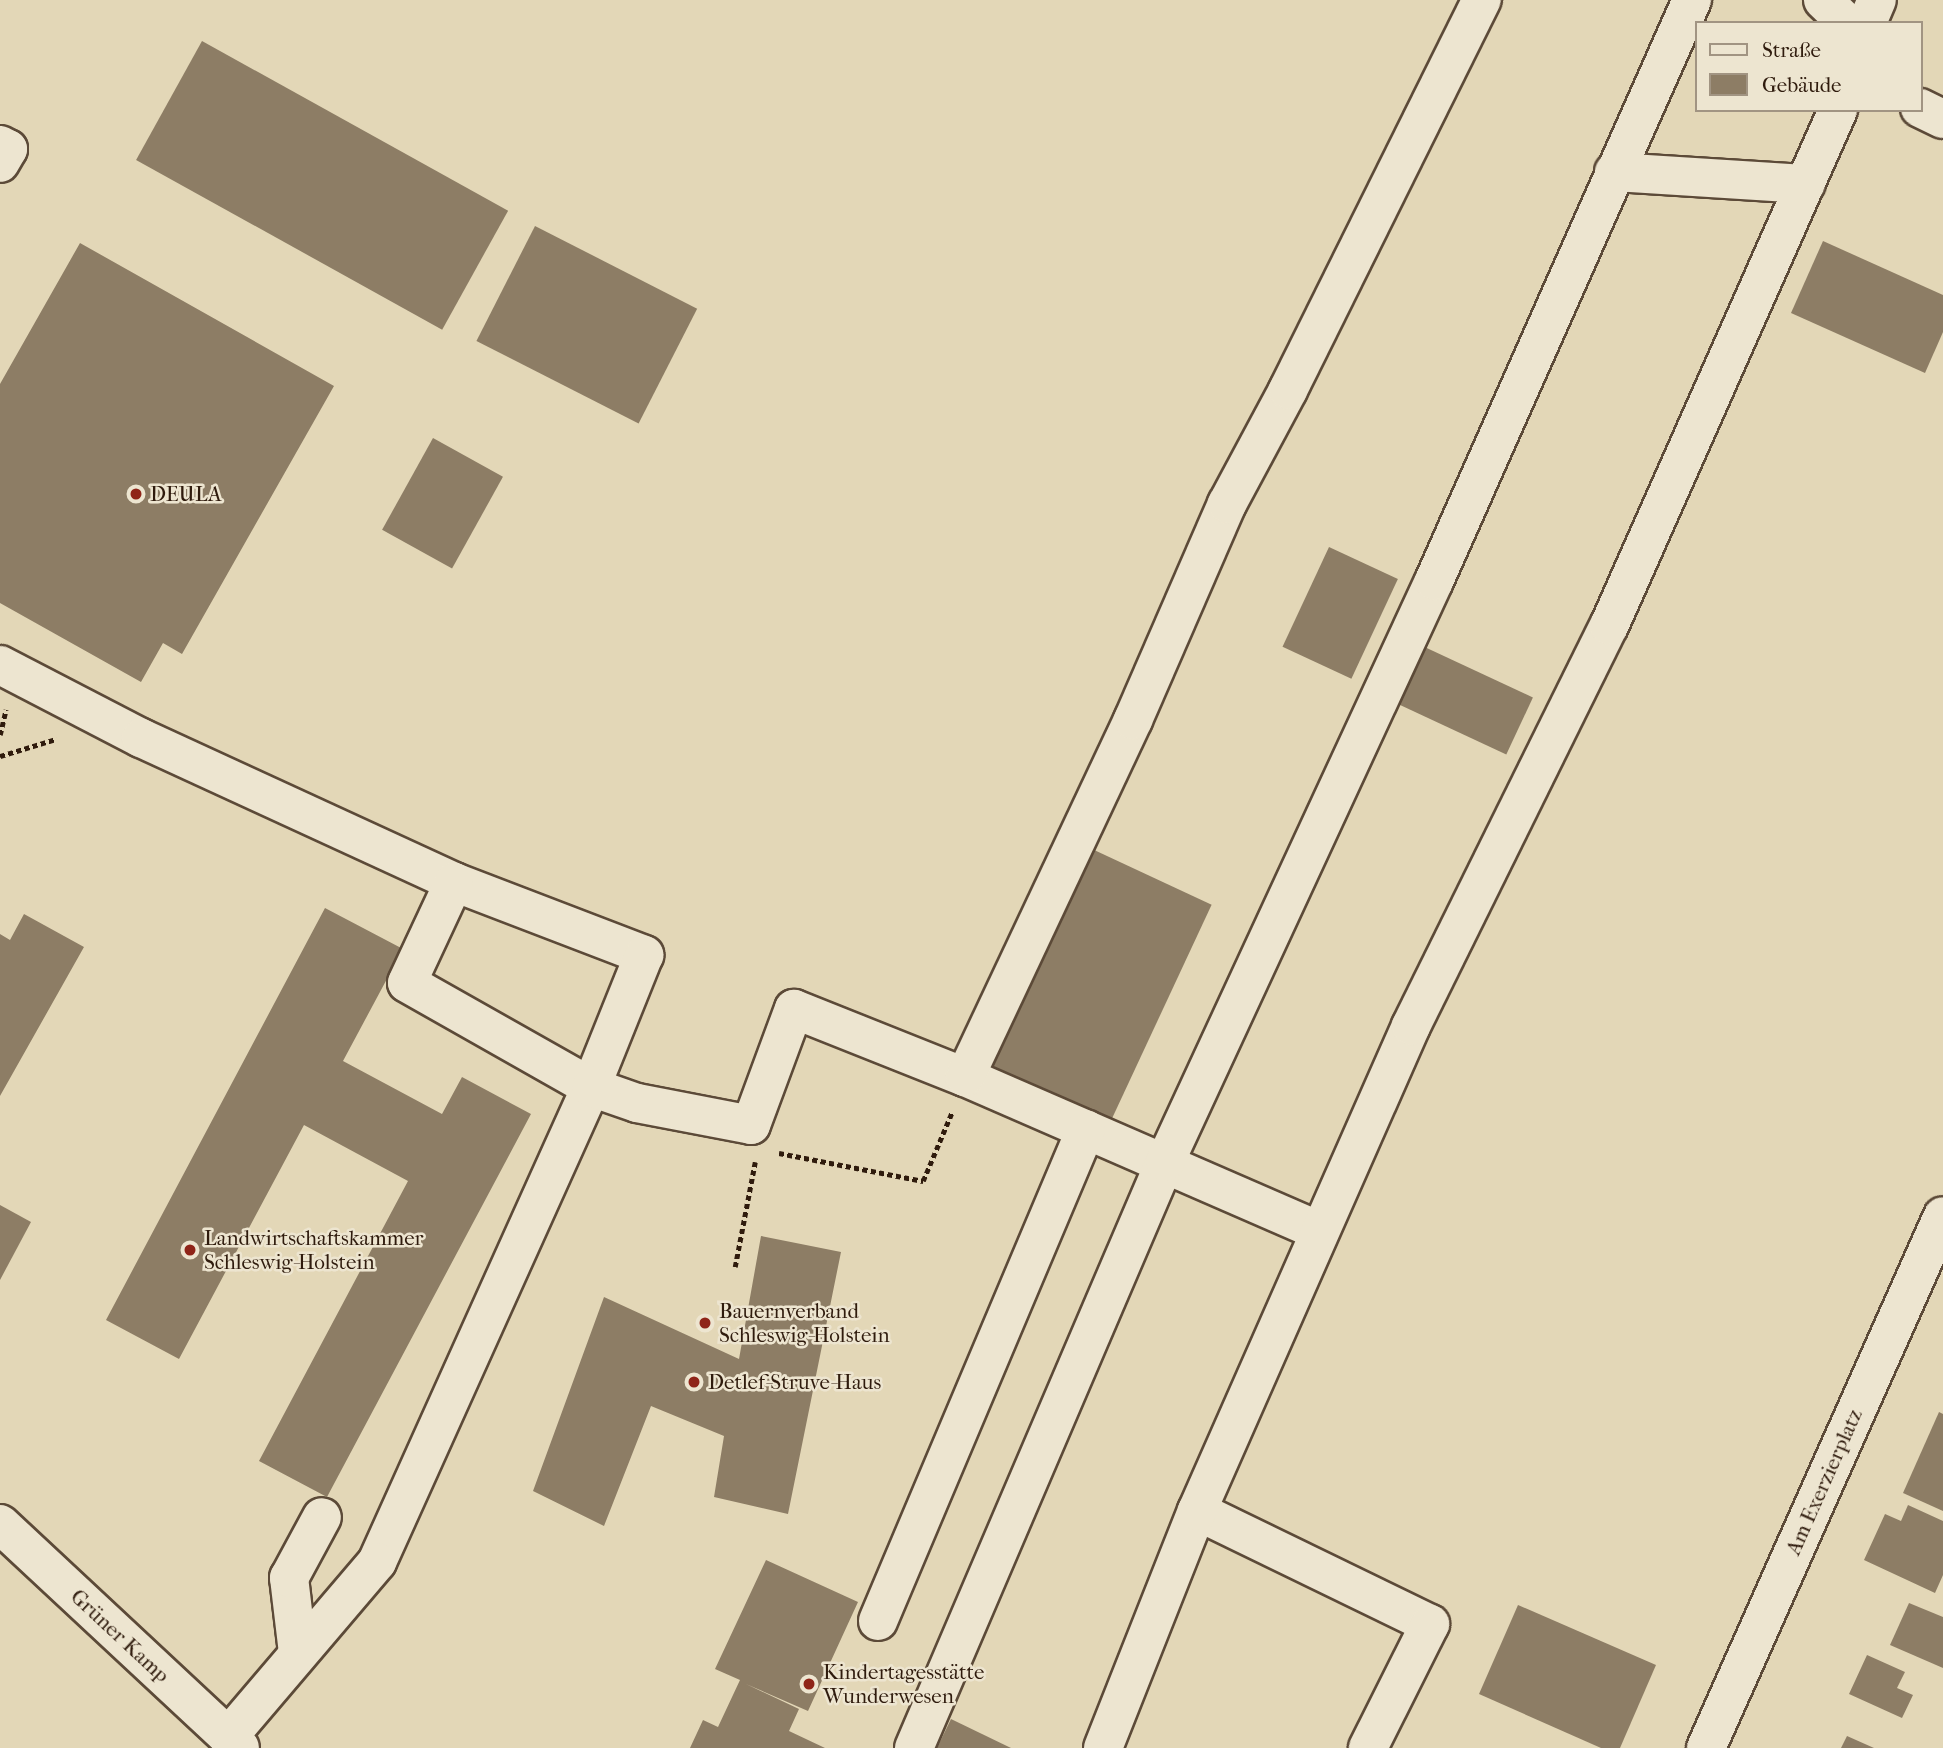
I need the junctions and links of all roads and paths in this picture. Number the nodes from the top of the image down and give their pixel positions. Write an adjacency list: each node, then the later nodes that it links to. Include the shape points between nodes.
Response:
1 (1482, 0): 16 (street, via 1227,504 1133,720)
2 (1692, 0): 12 (street)
3 (1823, 0): 5 (street)
4 (1877, 0): 6 (street)
5 (1845, 21)
6 (1868, 21)
7 (1922, 109): 9 (street)
8 (1837, 112): 13 (street)
9 (1943, 119)
10 (0, 145): 11 (street, via 8,149)
11 (0, 163)
12 (1614, 172): 13 (street); 20 (street, via 1434,581)
13 (1806, 184): 22 (street, via 1609,626 1410,1026)
14 (0, 665): 15 (street, via 141,738)
15 (454, 881): 17 (street, via 407,983); 17 (street, via 644,955)
16 (965, 1077): 18 (street); 19 (path, via 923,1181); 19 (street, via 794,1009)
17 (591, 1087): 19 (street); 28 (street, via 377,1562)
18 (1086, 1129): 20 (street); 27 (street)
19 (754, 1137): 23 (path)
20 (1165, 1162): 22 (street); 30 (street)
21 (1943, 1216): 33 (street, Am Exerzierplatz)
22 (1319, 1231): 24 (street)
23 (735, 1267)
24 (1198, 1511): 31 (street); 32 (street, via 1430,1624)
25 (322, 1517): 28 (street, via 289,1578)
26 (0, 1524): 29 (street, Grüner Kamp)
27 (878, 1621)
28 (298, 1653): 29 (street)
29 (234, 1743)
30 (914, 1748)
31 (1103, 1748)
32 (1368, 1748)
33 (1706, 1748)

